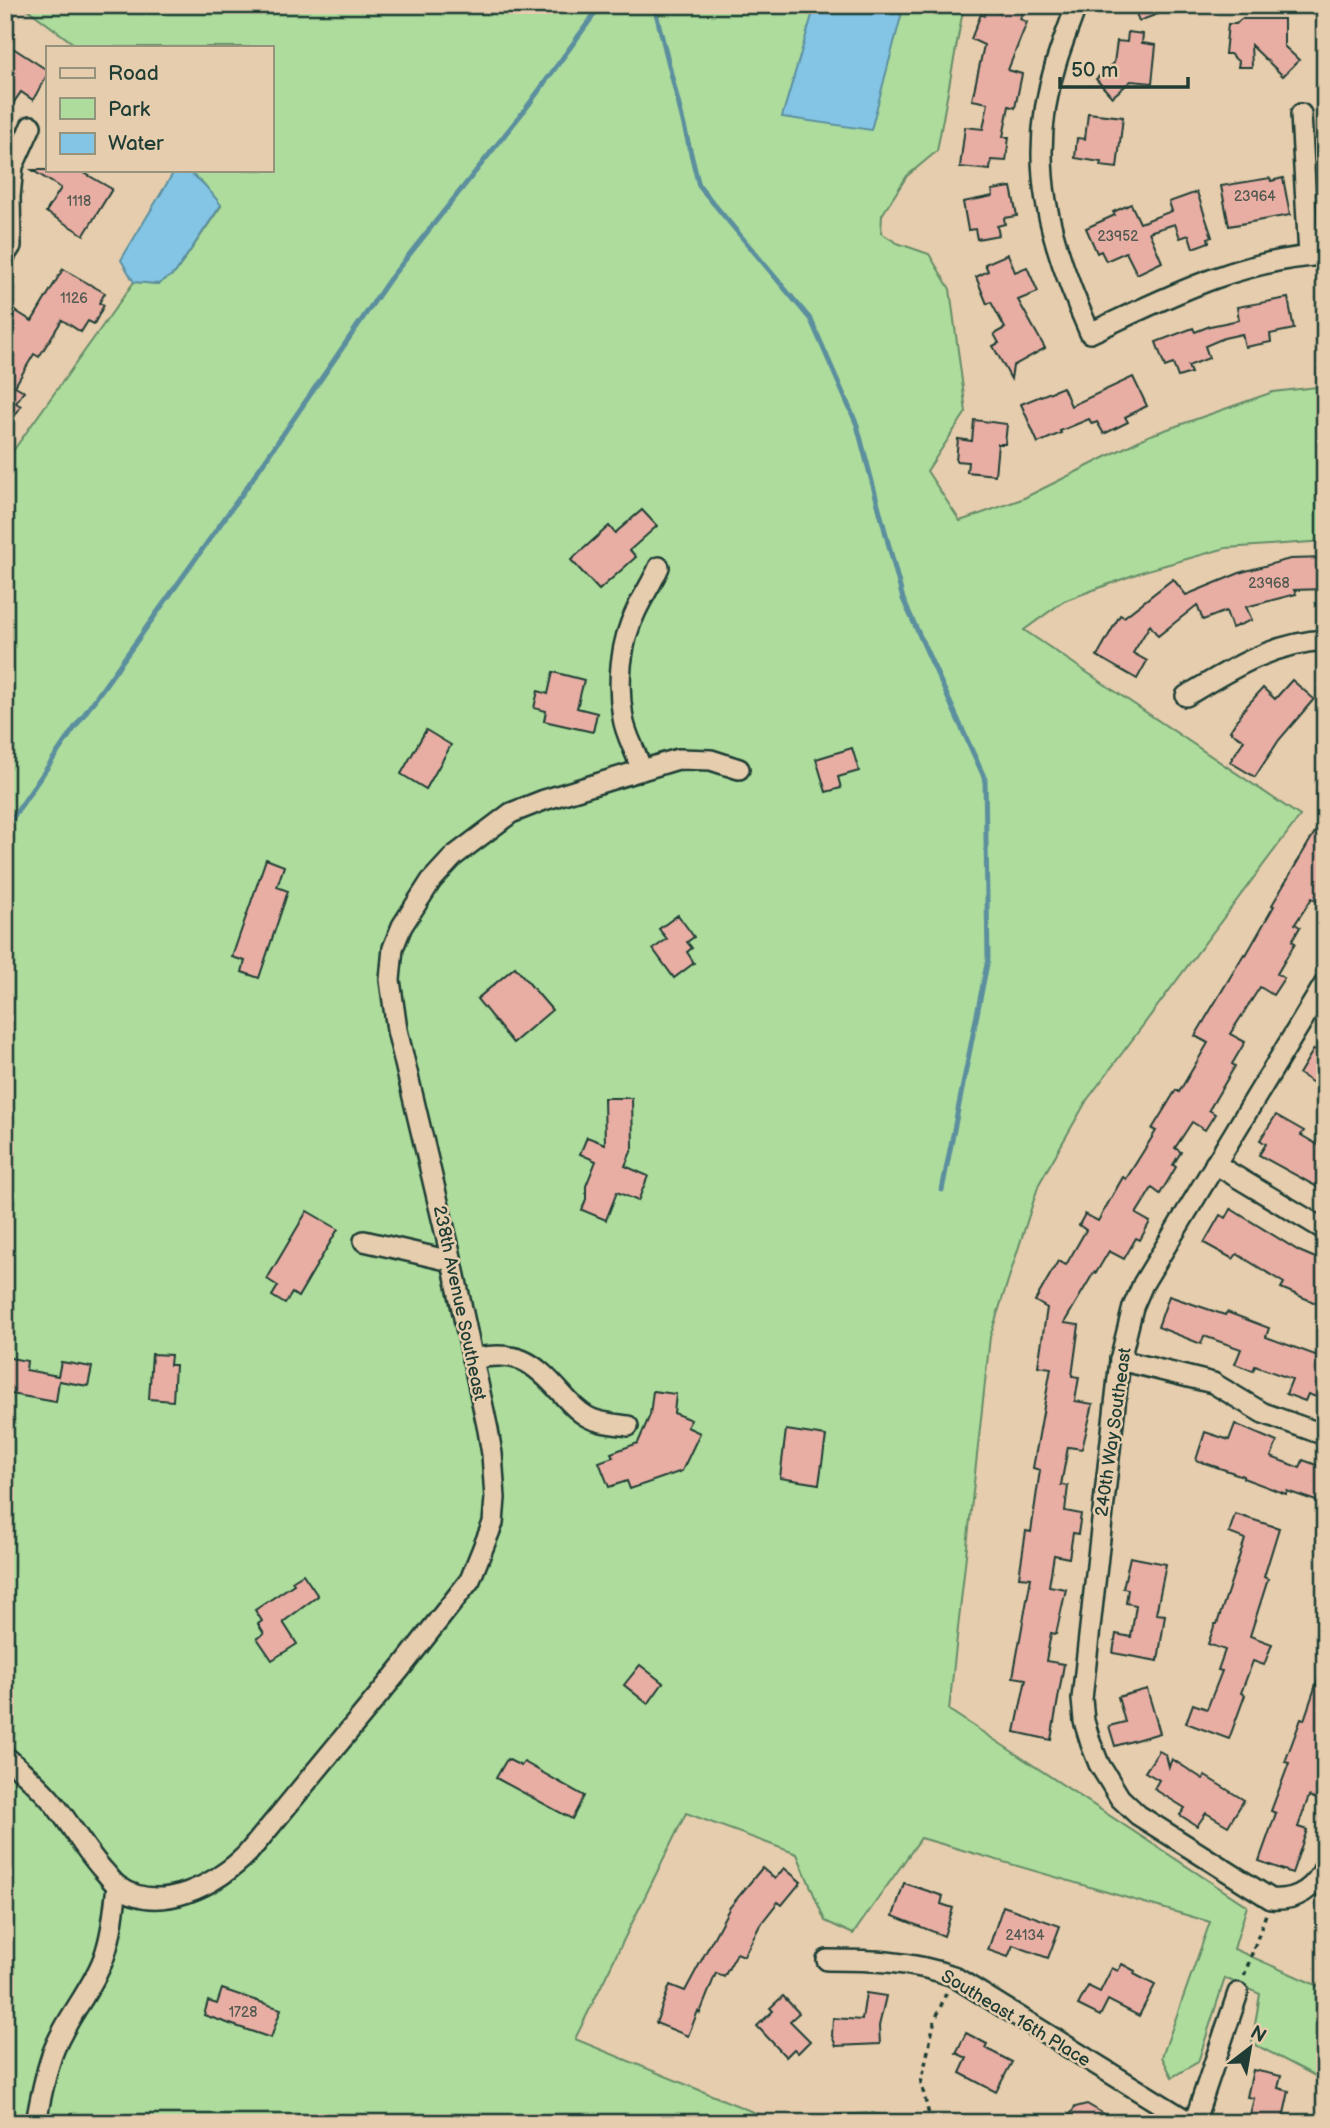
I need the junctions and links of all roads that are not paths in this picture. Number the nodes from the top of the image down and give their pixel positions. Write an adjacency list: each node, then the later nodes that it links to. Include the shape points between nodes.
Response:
1 (1074, 12): 5 (street, via 1049,93 1042,139 1043,187 1066,279 1090,333 1213,277)
2 (1301, 114): 5 (street)
3 (31, 127): 4 (street, via 13,166)
4 (8, 251)
5 (1317, 255)
6 (659, 567): 10 (street, via 635,612 622,656 623,718)
7 (1325, 640): 8 (street, via 1256,656)
8 (1185, 696)
9 (739, 769): 10 (street, 238th Avenue Southeast, via 694,758)
10 (641, 770): 16 (street, 238th Avenue Southeast, via 544,800 511,813 485,831 431,881 393,948 390,980 398,1036)
11 (1325, 983): 12 (street, 240th Way Southeast)
12 (1319, 1004): 13 (street, 240th Way Southeast)
13 (1215, 1164): 14 (street); 18 (street, 240th Way Southeast, via 1143,1284)
14 (1325, 1230)
15 (363, 1241): 16 (street)
16 (451, 1261): 17 (street, 238th Avenue Southeast)
17 (472, 1359): 19 (street, via 494,1355 519,1359 541,1371 589,1418); 23 (street, 238th Avenue Southeast, via 492,1454 495,1498 492,1522 470,1580 232,1870 173,1896 147,1897)
18 (1120, 1360): 20 (street, via 1213,1383 1263,1413); 22 (street, 240th Way Southeast, via 1083,1678 1084,1721 1099,1764 1115,1792 1138,1815 1271,1899 1300,1895)
19 (628, 1426)
20 (1325, 1435)
21 (5, 1756): 23 (street, via 54,1804)
22 (1325, 1866)
23 (117, 1886): 26 (street, via 104,1958 53,2054)
24 (827, 1960): 27 (street, Southeast 16th Place, via 906,1963 953,1976)
25 (1238, 1993): 27 (street)
26 (36, 2123)
27 (1193, 2123)

